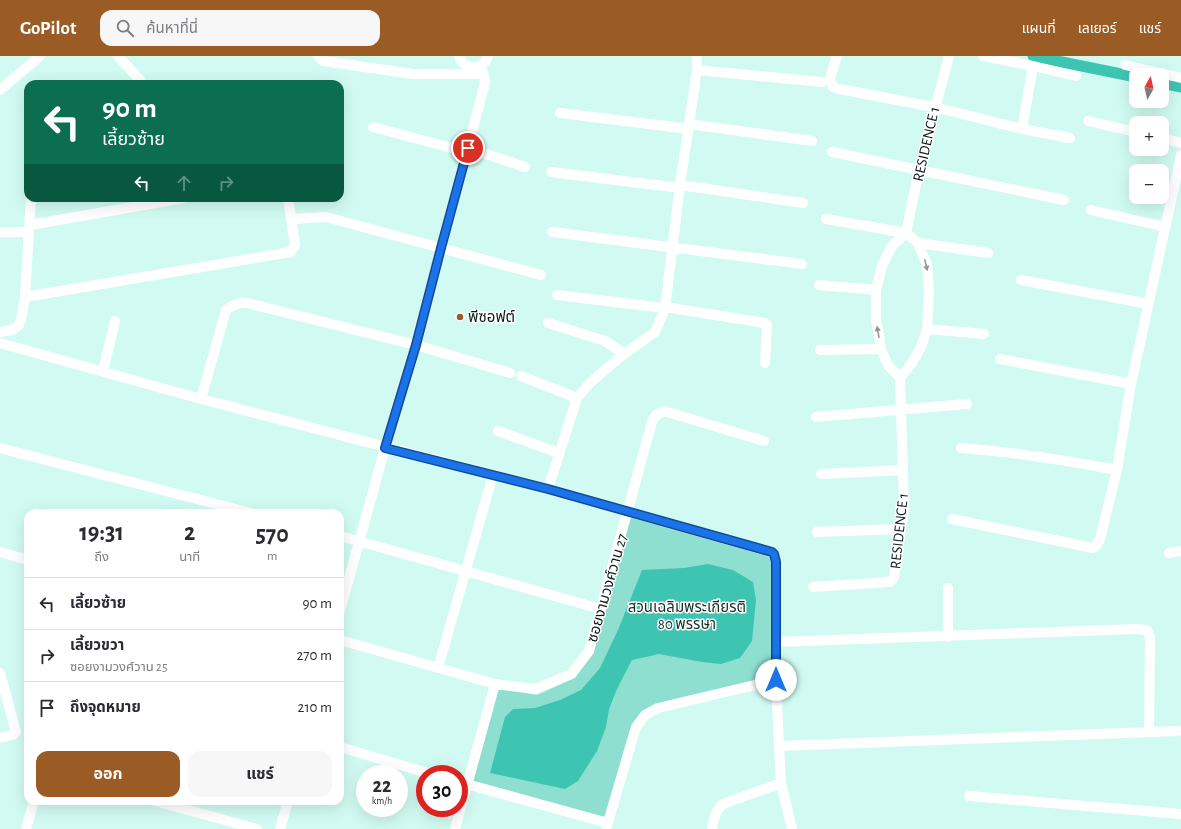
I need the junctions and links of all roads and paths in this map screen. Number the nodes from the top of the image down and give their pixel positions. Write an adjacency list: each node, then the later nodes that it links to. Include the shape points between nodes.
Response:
1 (40, 56): 18 (street)
2 (118, 56): 16 (street)
3 (318, 56): 13 (street, via 323,61 413,74)
4 (459, 56): 13 (street, via 468,67)
5 (488, 56): 13 (street)
6 (697, 56): 12 (street)
7 (837, 56): 19 (street, via 830,78 833,87)
8 (949, 56): 19 (street, RESIDENCE 1)
9 (983, 56): 11 (street)
10 (1125, 65): 15 (street)
11 (1033, 66): 14 (street); 24 (street)
12 (697, 70): 17 (street); 22 (street)
13 (483, 74): 30 (street)
14 (1076, 76)
15 (1181, 78)
16 (140, 80)
17 (822, 82)
18 (0, 90)
19 (934, 107): 24 (street); 34 (street, RESIDENCE 1)
20 (560, 113): 22 (street)
21 (1088, 120): 25 (street)
22 (689, 126): 28 (street); 36 (street)
23 (373, 127): 30 (street)
24 (1022, 129): 26 (street)
25 (1129, 130)
26 (1070, 138)
27 (1169, 140): 29 (street)
28 (812, 141)
29 (1181, 143)
30 (468, 150): 33 (street); 52 (street)
31 (832, 152): 34 (street)
32 (1181, 155): 45 (street)
33 (525, 167)
34 (919, 170): 37 (street); 49 (street, RESIDENCE 1)
35 (551, 172): 36 (street)
36 (680, 186): 41 (street); 51 (street)
37 (1064, 200)
38 (31, 202): 46 (street)
39 (163, 202): 46 (street)
40 (289, 202): 43 (street)
41 (803, 203)
42 (1091, 210): 45 (street)
43 (292, 219): 52 (street, via 326,217); 60 (street, via 295,245 291,252)
44 (826, 220): 49 (street)
45 (1165, 227): 61 (street)
46 (29, 228): 47 (street); 60 (street)
47 (0, 232)
48 (552, 232): 51 (street)
49 (906, 233): 50 (street); 58 (street, via 892,246 882,266)
50 (918, 243): 53 (street); 65 (street, one-way to 65, via 927,265)
51 (673, 247): 54 (street); 62 (street)
52 (441, 248): 55 (street); 69 (street)
53 (988, 254)
54 (802, 264)
55 (541, 275)
56 (1021, 280): 61 (street)
57 (819, 284): 58 (street)
58 (876, 290): 70 (street, one-way to 58, via 876,319)
59 (557, 295): 62 (street)
60 (25, 297): 66 (street, via 18,326)
61 (1148, 304): 79 (street)
62 (664, 307): 72 (street, via 655,332); 74 (street, via 765,323 768,325)
63 (115, 321): 75 (street)
64 (548, 323): 72 (street, via 605,340)
65 (927, 329): 67 (street); 78 (street, via 912,363)
66 (0, 332)
67 (984, 334)
68 (0, 343): 75 (street)
69 (416, 345): 76 (street); 81 (street, via 243,302 226,310); 88 (street)
70 (881, 349): 71 (street); 78 (street, via 888,365)
71 (820, 350)
72 (624, 354): 80 (street, via 590,383)
73 (1000, 359): 79 (street)
74 (765, 363)
75 (103, 371): 81 (street)
76 (510, 373)
77 (521, 376): 80 (street)
78 (900, 378): 83 (street, RESIDENCE 1)
79 (1132, 384): 92 (street)
80 (577, 398): 90 (street)
81 (201, 399): 88 (street)
82 (967, 404): 83 (street)
83 (901, 409): 84 (street); 91 (street, RESIDENCE 1)
84 (816, 417)
85 (498, 431): 90 (street)
86 (764, 441): 97 (street, ซอยงามวงศ์วาน 27, via 664,411 656,414)
87 (0, 448): 96 (street)
88 (385, 448): 94 (street); 102 (street)
89 (961, 448): 92 (street)
90 (559, 453): 95 (street)
91 (903, 470): 93 (street); 99 (street, RESIDENCE 1, via 904,508)
92 (1117, 470): 98 (street, via 1100,539 1093,548)
93 (821, 474)
94 (493, 475): 95 (street); 107 (street)
95 (548, 489): 97 (street)
96 (236, 509)
97 (628, 512): 111 (street, ซอยงามวงศ์วาน 27); 114 (street, via 774,554)
98 (952, 519)
99 (901, 529): 100 (street); 108 (street, RESIDENCE 1, via 894,577 890,582)
100 (817, 532)
101 (344, 537): 102 (street)
102 (359, 541): 107 (street); 110 (street)
103 (0, 552): 106 (street)
104 (1181, 552): 105 (street)
105 (1169, 553)
106 (24, 559)
107 (465, 571): 111 (street); 115 (street)
108 (813, 587)
109 (948, 588): 112 (street)
110 (344, 596)
111 (601, 609): 118 (street, ซอยงามวงศ์วาน 27, via 590,651 571,674 535,689)
112 (948, 637): 114 (street); 119 (street, via 1148,630)
113 (344, 641): 115 (street, ซอยงามวงศ์วาน 27)
114 (776, 642): 117 (street)
115 (438, 668): 118 (street, ซอยงามวงศ์วาน 27)
116 (0, 673): 121 (street, via 16,732)
117 (776, 680): 122 (street); 134 (street, via 658,708 645,715 636,727)
118 (495, 684): 124 (street)
119 (1149, 731): 120 (street); 122 (street)
120 (1178, 731)
121 (0, 738)
122 (779, 746): 126 (street)
123 (344, 748): 125 (street)
124 (468, 768)
125 (416, 770)
126 (781, 783): 139 (street, via 723,804 717,812); 140 (street)
127 (468, 784): 134 (street)
128 (969, 796): 132 (street)
129 (33, 805): 135 (street)
130 (170, 805): 136 (street)
131 (287, 805): 137 (street)
132 (1181, 814)
133 (458, 817): 138 (street)
134 (607, 826)
135 (26, 829)
136 (258, 829)
137 (280, 829)
138 (456, 829)
139 (712, 829)
140 (792, 829)

